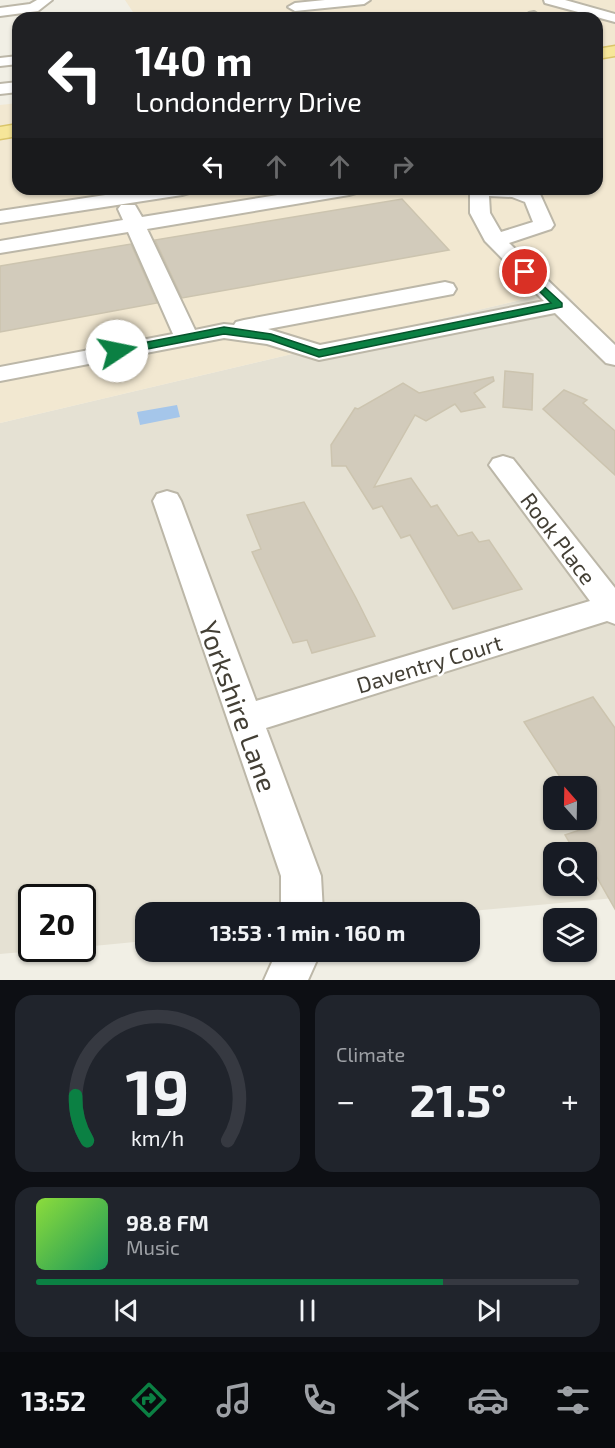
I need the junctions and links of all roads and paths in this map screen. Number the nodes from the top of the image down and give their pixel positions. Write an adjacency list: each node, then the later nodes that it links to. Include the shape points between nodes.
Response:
1 (282, 0): 5 (street)
2 (364, 0): 5 (street)
3 (550, 0): 6 (street)
4 (39, 3): 7 (street)
5 (295, 7): 8 (street)
6 (608, 11): 9 (street)
7 (0, 12)
8 (303, 12)
9 (615, 18)
10 (615, 40): 11 (main road)
11 (603, 49)
12 (115, 195): 17 (street)
13 (121, 195): 18 (street)
14 (312, 195): 18 (street)
15 (479, 195): 19 (street, via 480,213)
16 (525, 195): 19 (street, via 533,198 544,225)
17 (0, 217)
18 (136, 224): 20 (street); 24 (street)
19 (495, 241): 22 (street)
20 (0, 247)
21 (445, 289): 23 (street)
22 (559, 305): 23 (street, via 319,353 271,337); 25 (street)
23 (224, 331): 24 (street)
24 (188, 338): 26 (street)
25 (615, 358)
26 (0, 374)
27 (503, 465): 29 (street, Rook Place)
28 (167, 501): 30 (street, Yorkshire Lane)
29 (614, 608): 30 (street, Daventry Court)
30 (244, 720): 31 (street, Yorkshire Lane, via 301,876)
31 (302, 902)
32 (294, 962): 33 (street)
33 (286, 980)

